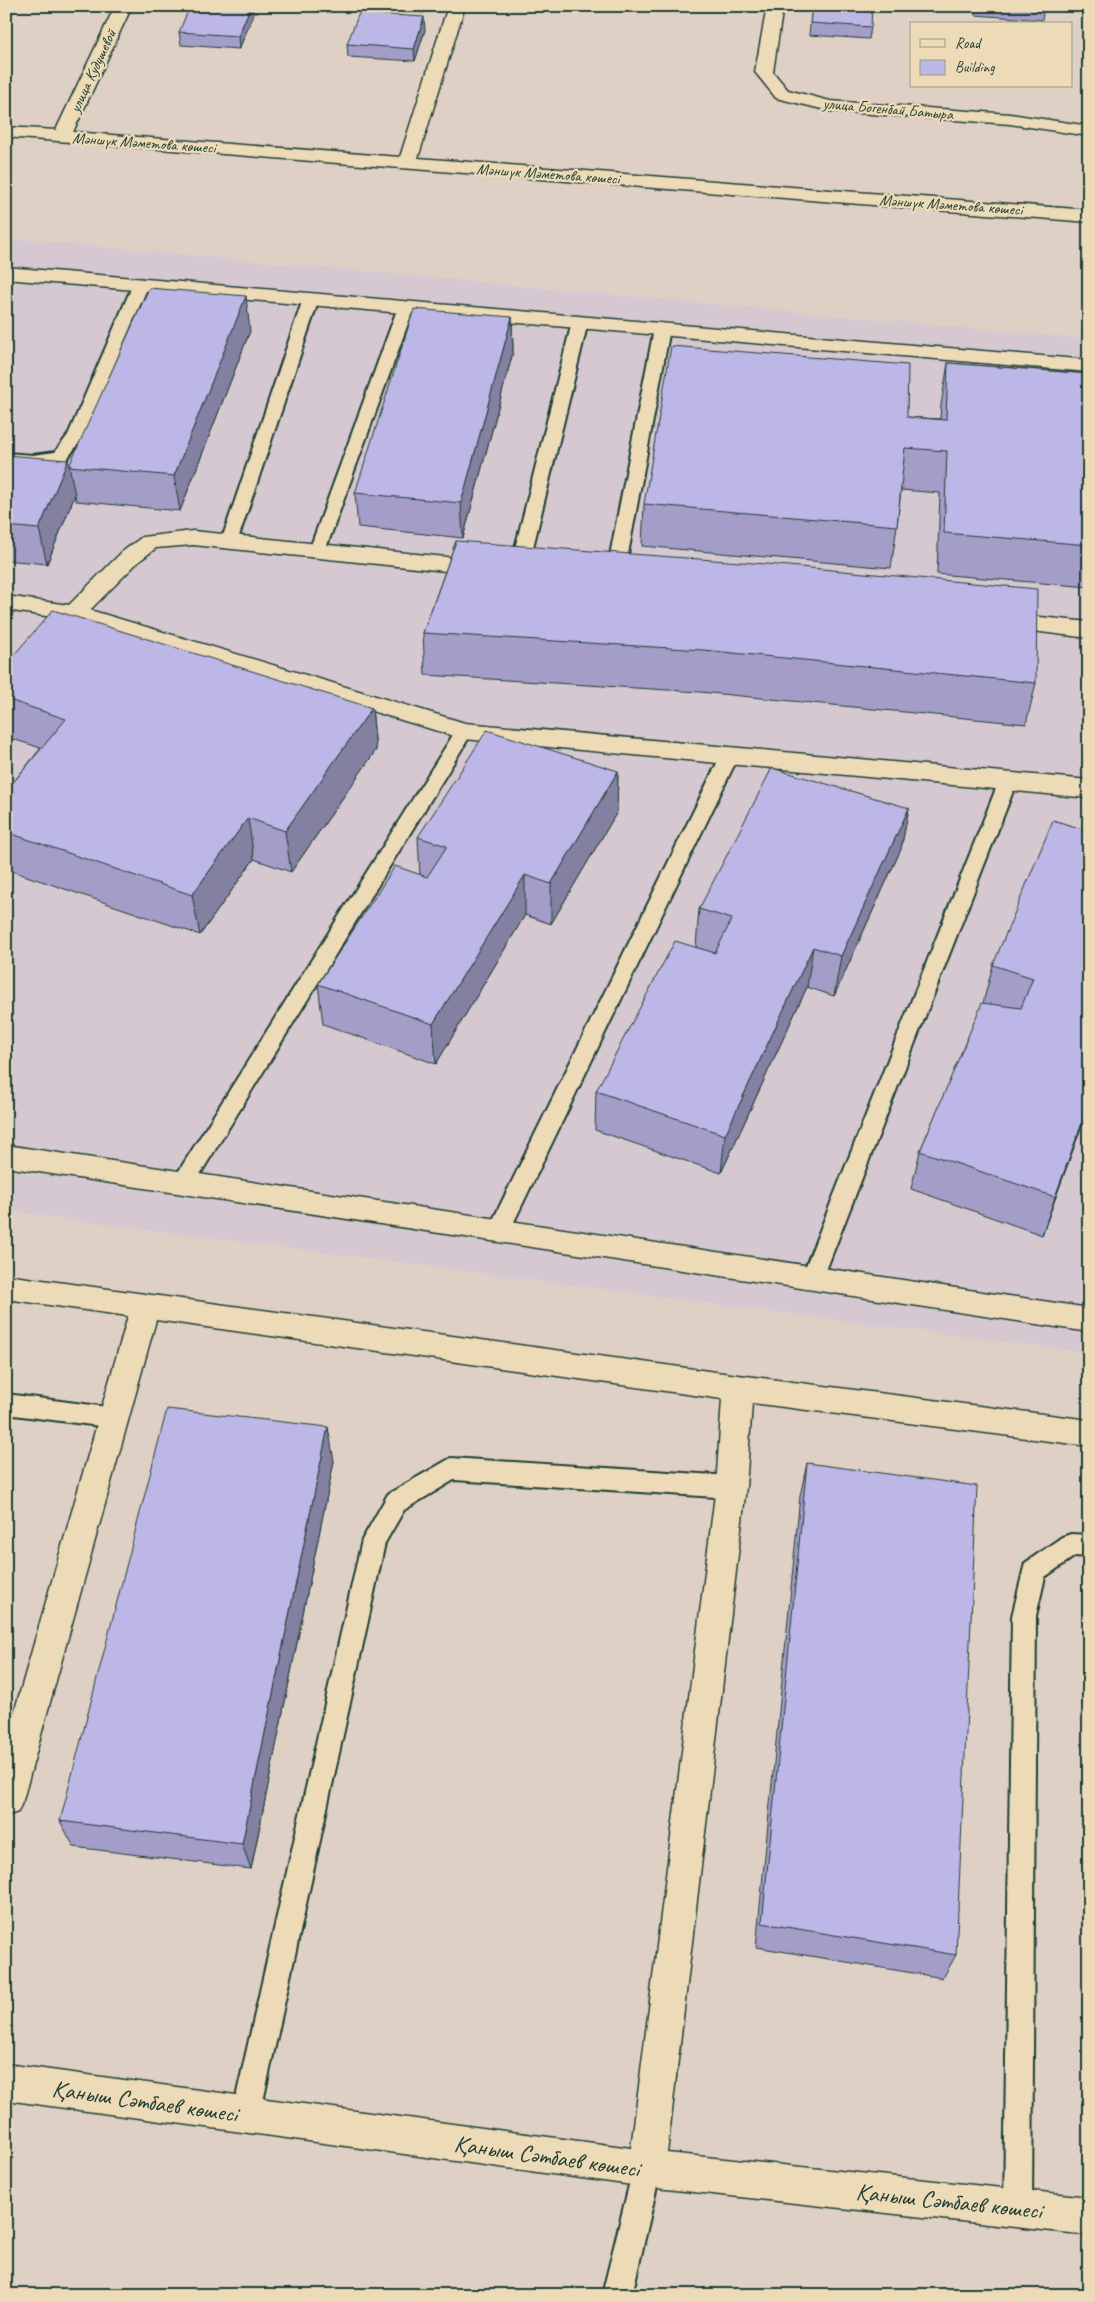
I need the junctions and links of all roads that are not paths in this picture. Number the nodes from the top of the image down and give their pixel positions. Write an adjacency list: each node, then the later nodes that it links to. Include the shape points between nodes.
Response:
1 (124, 6): 6 (street, улица Кудушевой)
2 (457, 6): 7 (street)
3 (774, 6): 4 (street, улица Богенбай Батыра, via 764,72 782,94 830,106 1010,119)
4 (1089, 131)
5 (6, 132): 6 (street, Мәншүк Мәметова көшесі)
6 (62, 136): 7 (street, Мәншүк Мәметова көшесі)
7 (407, 163): 8 (street, Мәншүк Мәметова көшесі)
8 (1089, 216)
9 (6, 273): 10 (street)
10 (141, 284): 11 (street); 16 (lane, via 76,436 60,456 33,460)
11 (311, 299): 12 (street); 17 (lane)
12 (406, 307): 13 (street); 18 (lane)
13 (580, 322): 14 (street); 19 (lane)
14 (662, 329): 15 (street); 20 (lane)
15 (1089, 366)
16 (6, 458)
17 (229, 542): 18 (street); 22 (street, via 192,538 150,542 130,557)
18 (317, 551): 19 (street)
19 (528, 573)
20 (615, 581)
21 (6, 603): 22 (street)
22 (74, 613): 25 (street)
23 (980, 618): 24 (street)
24 (1089, 630)
25 (464, 731): 26 (street); 30 (lane)
26 (729, 757): 27 (street); 31 (lane)
27 (1008, 782): 28 (street); 32 (lane)
28 (1089, 789)
29 (6, 1156): 30 (street)
30 (183, 1183): 31 (street)
31 (499, 1230): 32 (street)
32 (812, 1278): 35 (street)
33 (6, 1287): 34 (street)
34 (146, 1305): 36 (street); 38 (street)
35 (1089, 1320)
36 (738, 1388): 39 (street); 40 (street)
37 (6, 1404): 38 (lane)
38 (115, 1418): 42 (street)
39 (1089, 1433)
40 (731, 1487): 44 (lane, via 451,1469 396,1502 374,1540); 45 (street)
41 (1089, 1546): 46 (lane, via 1070,1545 1034,1571 1024,1616)
42 (6, 1800)
43 (6, 2082): 44 (street, Қаныш Сәтбаев көшесі)
44 (246, 2114): 45 (street, Қаныш Сәтбаев көшесі)
45 (647, 2170): 46 (street, Қаныш Сәтбаев көшесі); 48 (lane)
46 (1018, 2208): 47 (street, Қаныш Сәтбаев көшесі)
47 (1089, 2216)
48 (617, 2295)

